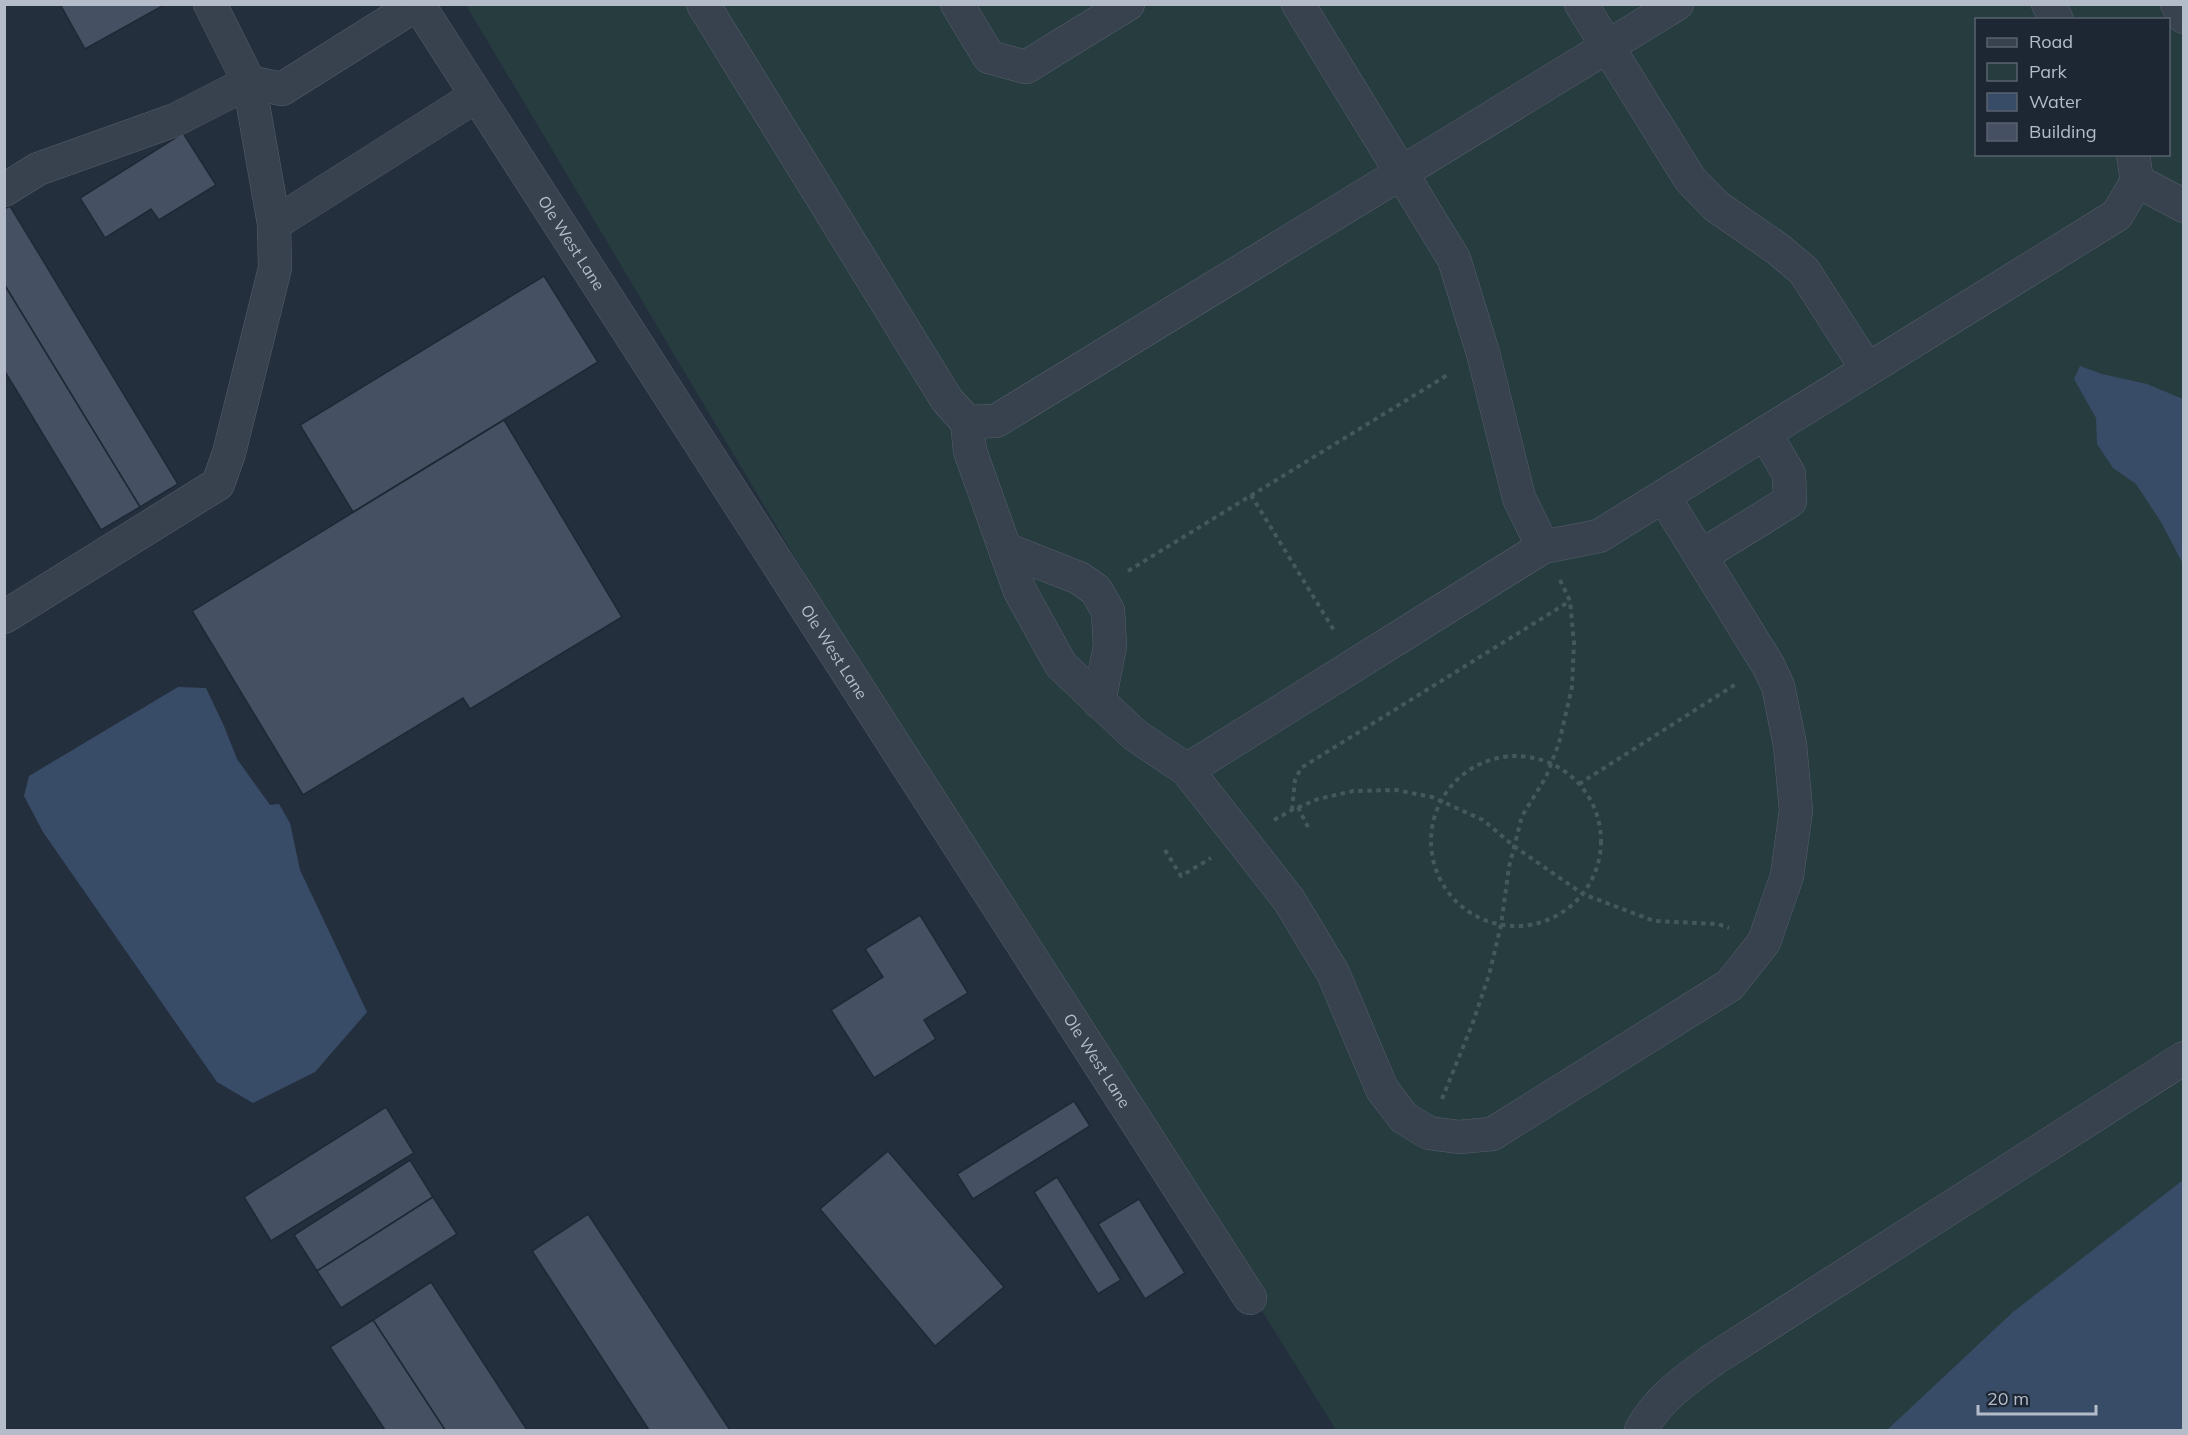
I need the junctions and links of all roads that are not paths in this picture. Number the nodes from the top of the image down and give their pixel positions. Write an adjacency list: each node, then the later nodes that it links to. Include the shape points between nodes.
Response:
1 (210, 4): 14 (street)
2 (418, 4): 14 (street, via 282,89); 15 (street, Ole West Lane)
3 (703, 4): 22 (street, via 947,400)
4 (957, 4): 5 (street, via 989,57 1026,67)
5 (1128, 4)
6 (1298, 4): 17 (street)
7 (1581, 4): 13 (street)
8 (1677, 4): 13 (street)
9 (2048, 4): 12 (street)
10 (2177, 4): 11 (street)
11 (2184, 17)
12 (2056, 18)
13 (1607, 48): 17 (street); 21 (street, via 1690,179 1716,206 1804,271)
14 (249, 82): 18 (street, via 175,120 38,169); 20 (street)
15 (476, 96): 20 (street); 32 (street, Ole West Lane)
16 (2135, 168): 19 (street); 21 (street, via 2117,215)
17 (1401, 172): 22 (street, via 996,421); 25 (street, via 1454,259 1483,353 1519,498)
18 (4, 190)
19 (2184, 206)
20 (274, 224): 28 (street, via 275,268 218,484)
21 (1867, 369): 23 (street)
22 (967, 422): 26 (street, via 970,451)
23 (1765, 433): 24 (street); 27 (street, via 1789,474 1790,501)
24 (1664, 497): 25 (street, via 1599,536); 27 (street)
25 (1543, 547): 30 (street)
26 (1005, 549): 29 (street, via 1020,591 1061,665); 29 (street, via 1079,578 1096,590 1108,611 1110,646)
27 (1701, 556): 30 (street, via 1778,686 1790,745 1796,810 1787,876 1764,942 1730,985 1492,1134 1459,1137 1429,1133 1404,1118 1382,1089 1333,973 1289,900)
28 (4, 617)
29 (1099, 702): 30 (street, via 1135,735)
30 (1187, 770)
31 (2184, 1058): 33 (street, via 1714,1359 1677,1387 1649,1415)
32 (1250, 1298)
33 (1641, 1431)

